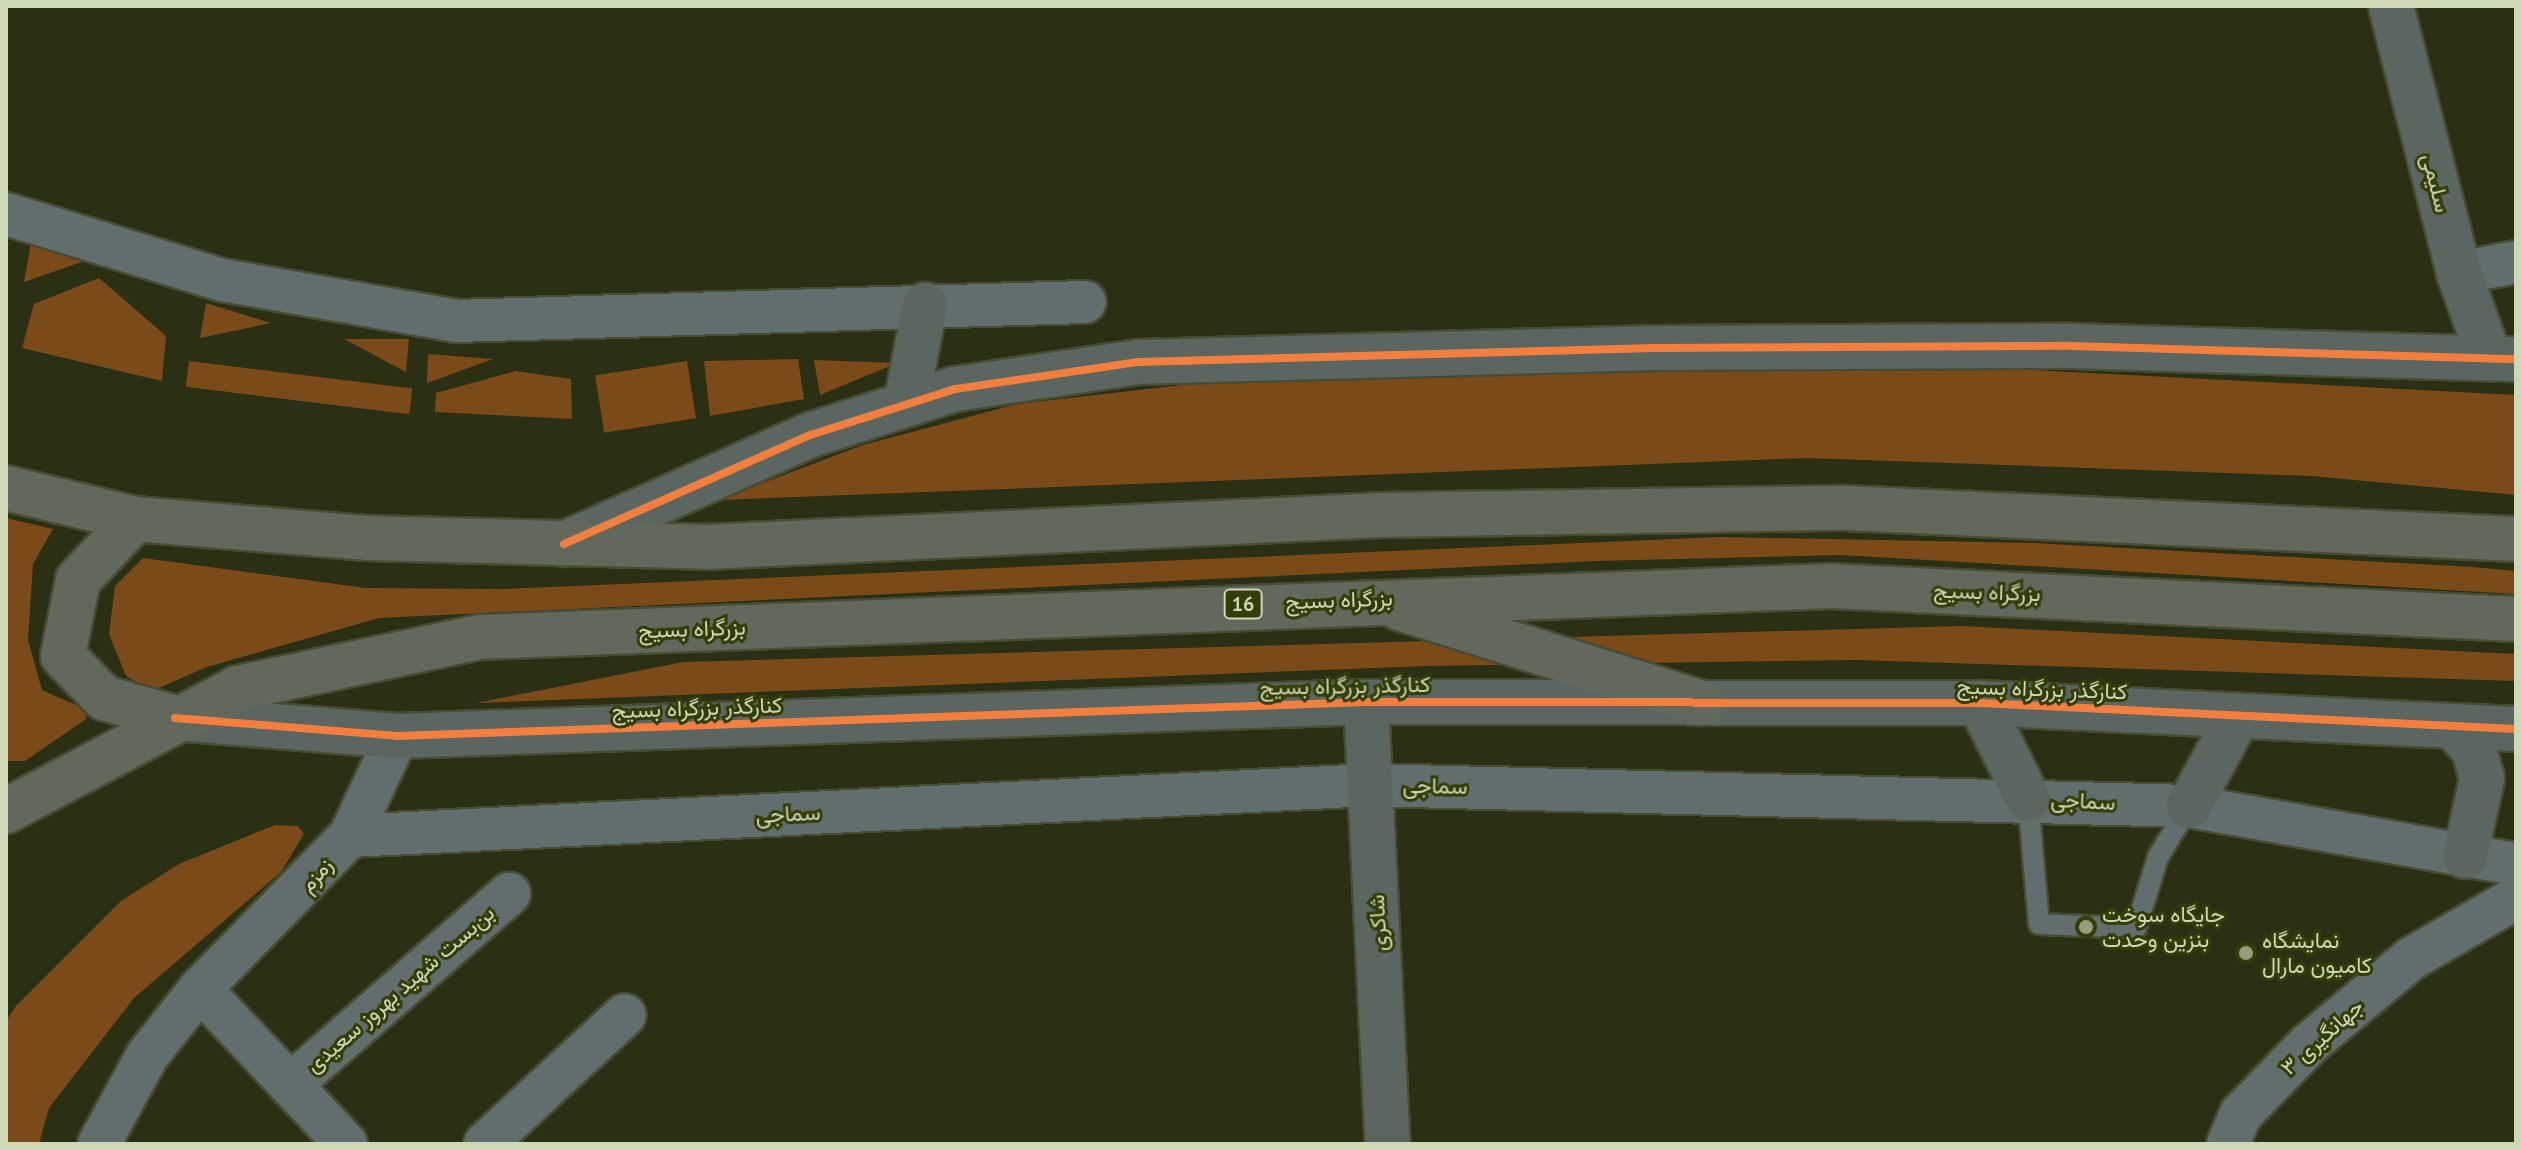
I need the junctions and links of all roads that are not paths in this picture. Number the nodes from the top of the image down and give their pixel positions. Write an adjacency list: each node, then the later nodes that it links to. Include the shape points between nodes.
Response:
1 (2391, 6): 4 (street, سلیمی)
2 (6, 214): 6 (street, via 222,280 456,321)
3 (2516, 262): 4 (street)
4 (2459, 273): 7 (street, سلیمی)
5 (1085, 302): 6 (street)
6 (925, 305): 8 (street)
7 (2502, 358): 8 (street, via 1687,347 1138,362 955,389)
8 (906, 404): 12 (street, via 810,435)
9 (6, 488): 10 (highway)
10 (135, 519): 12 (highway, via 368,538); 19 (highway, via 78,580 63,656 104,698)
11 (2516, 539): 12 (highway, via 1845,508 1381,515 706,547)
12 (564, 544)
13 (1366, 598): 14 (highway, بزرگراه بسیج / 16, via 1831,586); 16 (highway); 19 (highway, بزرگراه بسیج / 16, via 480,637 238,688)
14 (2516, 619)
15 (1366, 702): 16 (street, کنارگذر بزرگراه بسیج); 22 (street, کنارگذر بزرگراه بسیج); 23 (street, شاکری)
16 (1703, 703): 17 (street, کنارگذر بزرگراه بسیج)
17 (1980, 703): 18 (street, کنارگذر بزرگراه بسیج); 24 (street)
18 (2238, 716): 20 (street, کنارگذر بزرگراه بسیج); 25 (street)
19 (175, 718): 22 (street, کنارگذر بزرگراه بسیج); 26 (highway, بزرگراه بسیج / 16)
20 (2453, 726): 21 (street, کنارگذر بزرگراه بسیج); 28 (street, via 2474,749 2482,779)
21 (2516, 729)
22 (397, 736): 27 (street, زمزم)
23 (1371, 785): 24 (street, سماجی); 27 (street, سماجی); 38 (street, شاکری)
24 (2028, 799): 25 (street, سماجی); 25 (lane, via 2039,924 2136,928 2158,857)
25 (2189, 806): 28 (street, سماجی)
26 (6, 811)
27 (350, 836): 32 (street, زمزم)
28 (2465, 856): 29 (street, سماجی)
29 (2516, 864)
30 (509, 894): 34 (street, بن‌بست شهید بهروز سعیدی)
31 (2516, 898): 39 (street, جهانگیری ۳, via 2412,958 2309,1044 2241,1114)
32 (200, 989): 34 (street); 35 (street, زمزم, via 147,1056)
33 (625, 1015): 37 (street)
34 (290, 1085): 36 (street)
35 (99, 1144)
36 (346, 1144)
37 (485, 1144)
38 (1388, 1144)
39 (2228, 1144)

